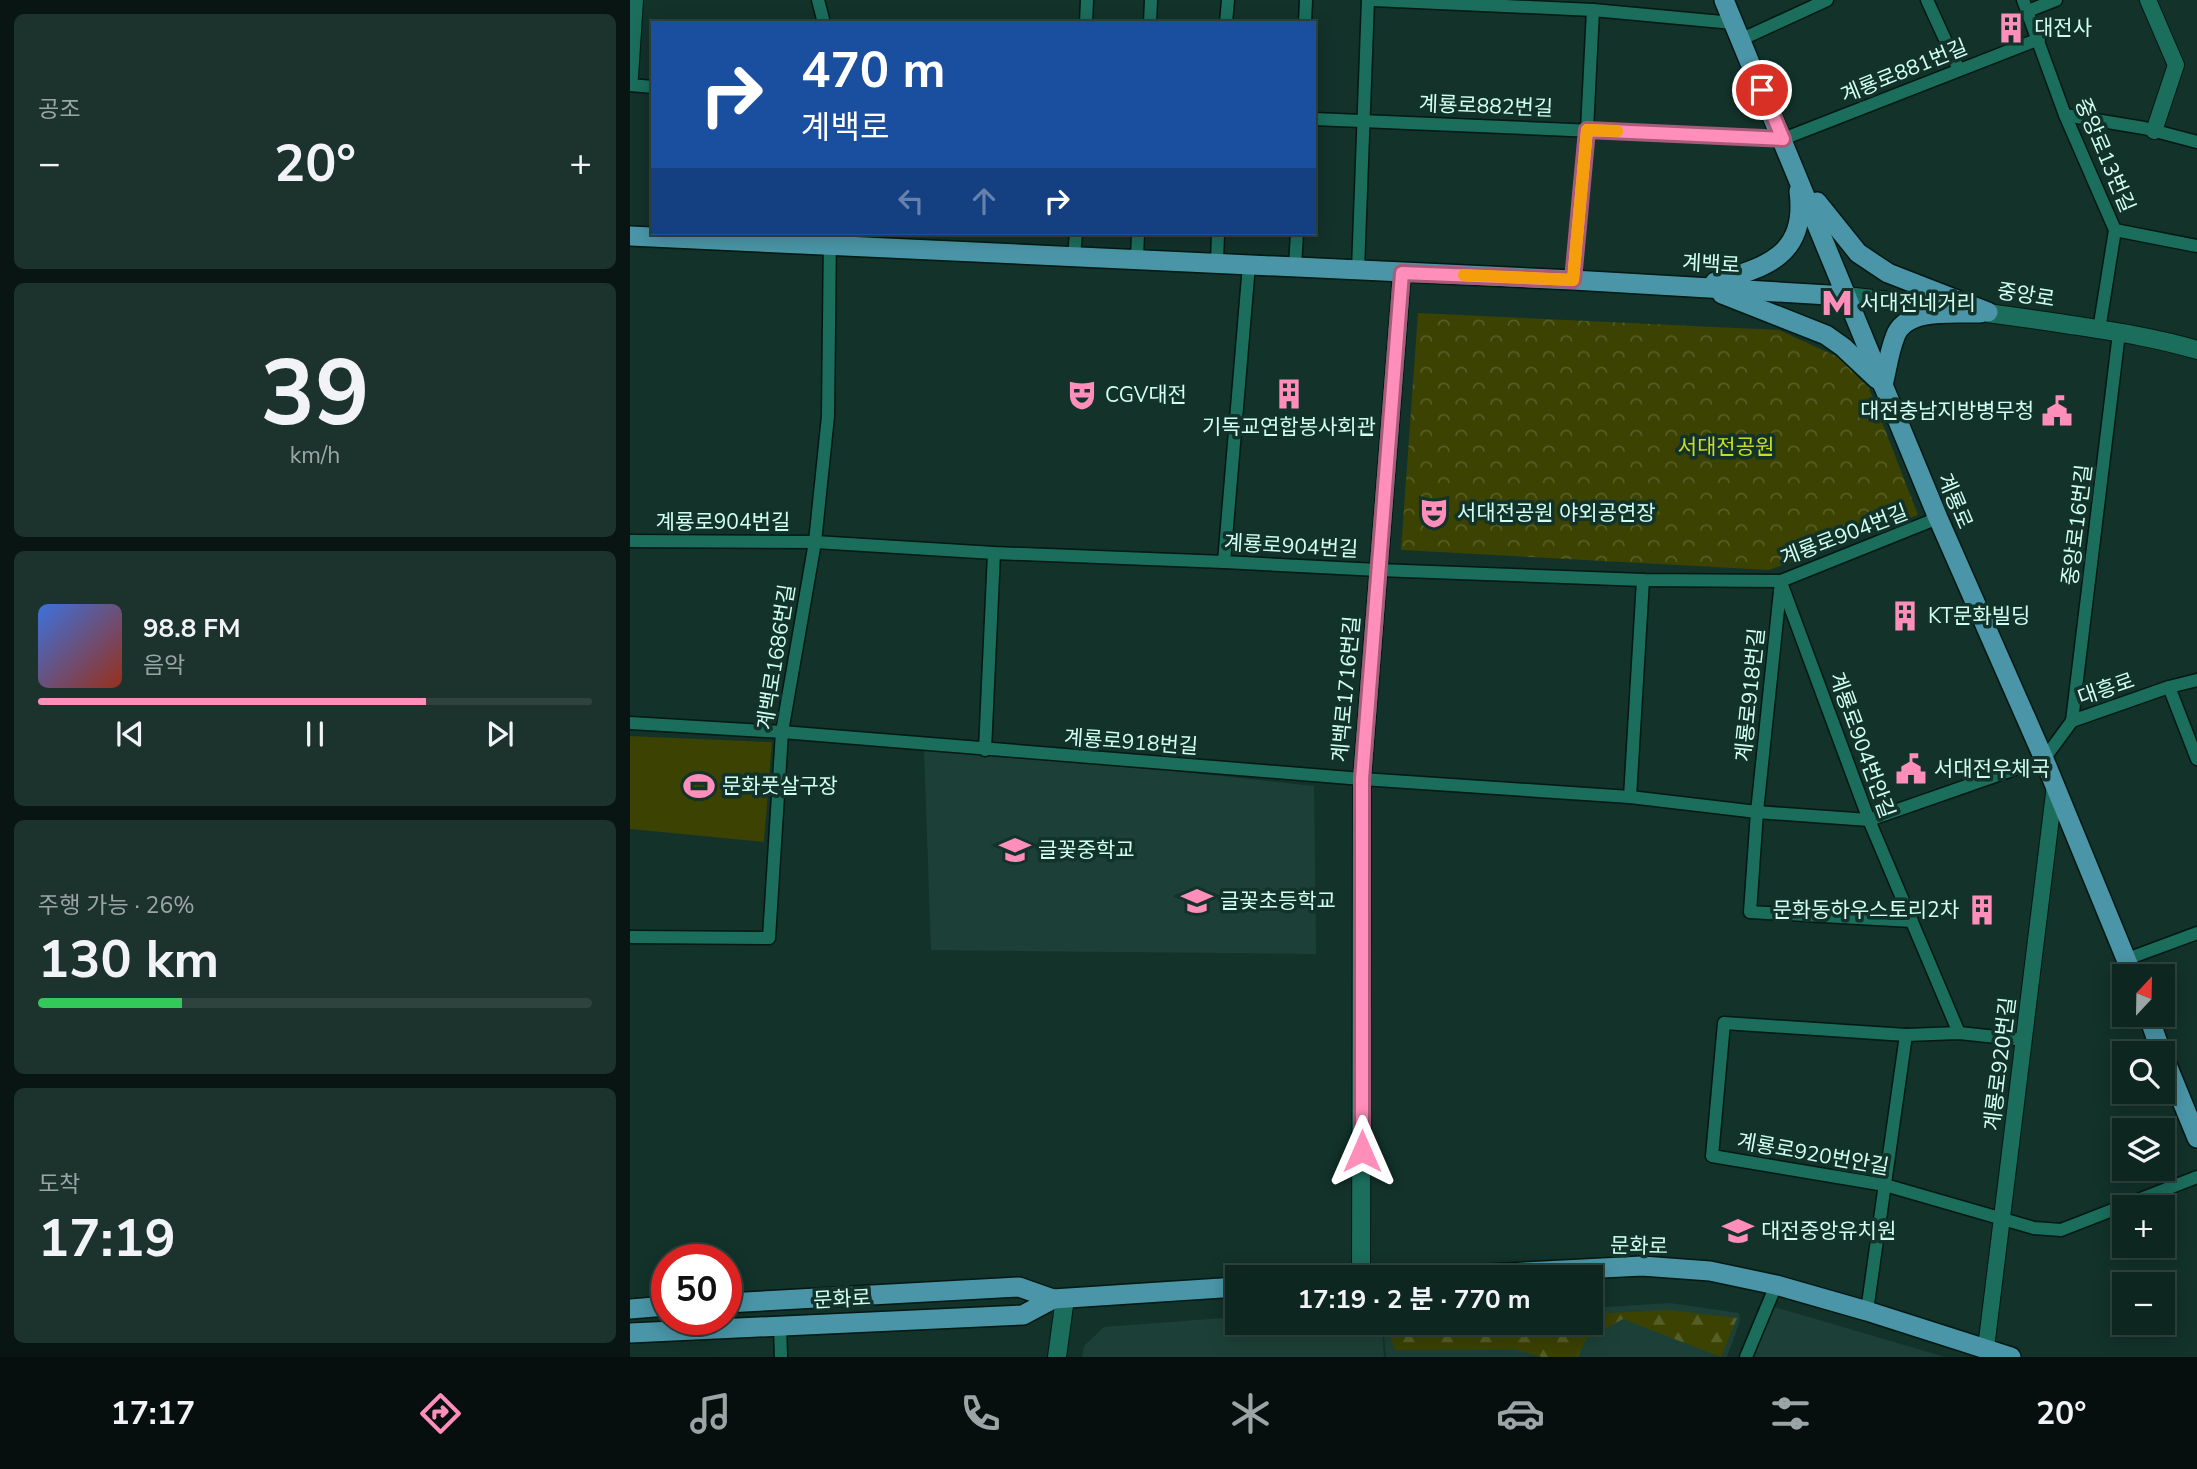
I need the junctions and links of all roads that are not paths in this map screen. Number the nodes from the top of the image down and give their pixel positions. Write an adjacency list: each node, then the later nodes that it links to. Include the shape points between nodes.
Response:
1 (635, 0): 24 (street)
2 (818, 0): 16 (street)
3 (1087, 0): 17 (street)
4 (1151, 0): 18 (street)
5 (1228, 0): 19 (street)
6 (1306, 0): 20 (street)
7 (1371, 0): 13 (street); 29 (street)
8 (1724, 0): 21 (main road, 계룡로)
9 (1827, 0): 21 (street)
10 (1927, 0): 23 (street)
11 (2056, 0): 14 (street)
12 (2147, 0): 31 (street, via 2176,65)
13 (1527, 3): 15 (street)
14 (2025, 5): 22 (street, 중앙로13번길)
15 (1593, 10): 21 (street); 30 (street)
16 (823, 21)
17 (1086, 21)
18 (1150, 21)
19 (1226, 21)
20 (1305, 21)
21 (1737, 32): 32 (main road, 계룡로)
22 (2039, 39): 23 (street, 계룡로881번길); 27 (street, 중앙로13번길)
23 (1959, 70): 32 (street, 계룡로881번길)
24 (630, 77)
25 (630, 85): 26 (street)
26 (651, 87)
27 (2065, 115): 31 (street); 35 (street, 중앙로13번길)
28 (1316, 119): 29 (street, 계룡로882번길)
29 (1362, 120): 30 (street, 계룡로882번길); 48 (street)
30 (1587, 130): 32 (street, 계룡로882번길); 50 (street)
31 (2149, 130): 33 (street)
32 (1783, 139): 34 (main road, 계룡로)
33 (2197, 142)
34 (1797, 173): 51 (main road, via 1801,216 1781,257); 52 (main road, 계룡로); 53 (main road, via 1858,253 1888,273)
35 (2115, 230): 42 (street); 54 (street, 중앙로13번길)
36 (1076, 235): 43 (street)
37 (1138, 235): 44 (street)
38 (1218, 235): 45 (street)
39 (1297, 235): 47 (street)
40 (630, 236): 41 (main road, 계백로)
41 (830, 239): 43 (main road, 계백로); 60 (street, 계백로1686번길, via 828,416)
42 (2197, 246)
43 (1074, 257): 44 (main road, 계백로)
44 (1137, 260): 45 (main road, 계백로)
45 (1217, 264): 46 (main road, 계백로)
46 (1249, 265): 47 (main road, 계백로); 62 (street)
47 (1296, 267): 48 (main road, 계백로)
48 (1358, 270): 49 (main road, 계백로)
49 (1402, 273): 50 (main road, 계백로); 63 (main road, 계백로1716번길)
50 (1573, 280): 51 (main road, 계백로)
51 (1703, 286): 52 (main road, 계백로); 57 (main road, via 1826,335)
52 (1846, 296): 53 (main road, 중앙로); 57 (main road, 계룡로)
53 (1988, 312): 54 (main road, 중앙로); 57 (main road, via 1916,317 1903,324 1895,334)
54 (2099, 330): 55 (main road, 중앙로)
55 (2119, 333): 56 (main road, 중앙로); 68 (street, 중앙로16번길)
56 (2197, 350)
57 (1883, 385): 58 (main road, 계룡로)
58 (1938, 519): 65 (street, 계룡로904번길); 72 (main road, 계룡로)
59 (630, 541): 60 (street, 계룡로904번길)
60 (815, 542): 61 (street, 계룡로904번길); 70 (street, 계백로1686번길)
61 (994, 553): 62 (street, 계룡로904번길); 71 (street)
62 (1224, 562): 63 (street, 계룡로904번길)
63 (1378, 570): 64 (street, 계룡로904번길); 74 (main road, 계백로1716번길)
64 (1643, 580): 65 (street, 계룡로904번길); 76 (street)
65 (1781, 581): 77 (street, 계룡로918번길); 78 (street, 계룡로904번안길)
66 (2197, 680): 67 (street, 대흥로)
67 (2169, 687): 68 (street, 대흥로); 73 (street)
68 (2072, 721): 72 (street, 대흥로)
69 (630, 723): 70 (street, 계룡로918번길)
70 (782, 732): 71 (street, 계룡로918번길); 81 (street, 계백로1686번길, via 769,938)
71 (985, 750): 74 (street, 계룡로918번길)
72 (2044, 759): 75 (main road, 계룡로); 78 (street, 계룡로918번길)
73 (2197, 759)
74 (1362, 779): 76 (street, 계룡로918번길); 92 (main road, 계백로1716번길)
75 (2055, 785): 82 (main road, 계룡로); 86 (street, 계룡로920번길)
76 (1630, 797): 77 (street, 계룡로918번길)
77 (1757, 812): 78 (street, 계룡로918번길); 79 (street, via 1750,912)
78 (1869, 820): 79 (street, 계룡로904번안길)
79 (1912, 921): 84 (street, 계룡로904번안길)
80 (2197, 933): 83 (street)
81 (630, 937)
82 (2128, 964)
83 (2138, 964)
84 (1959, 1033): 85 (street, 계룡로920번안길); 86 (street, 계룡로920번안길)
85 (1906, 1035): 90 (street); 90 (street, 계룡로920번안길, via 1724,1023 1712,1156)
86 (2025, 1040): 91 (street, 계룡로920번길)
87 (2175, 1084): 88 (main road)
88 (2197, 1138)
89 (2197, 1177): 91 (street, 계룡로920번안길, via 2061,1230 2034,1228)
90 (1885, 1185): 91 (street, 계룡로920번안길); 100 (street)
91 (2003, 1218): 103 (street, 계룡로920번길)
92 (1361, 1265)
93 (1603, 1268): 94 (main road, 문화로, via 1710,1271)
94 (1776, 1285): 100 (main road, 문화로); 106 (street)
95 (1225, 1288): 96 (main road, 문화로)
96 (1059, 1298): 97 (main road, 문화로, via 1019,1287); 101 (main road, 문화로, via 1023,1315); 105 (main road)
97 (742, 1302)
98 (651, 1307): 99 (main road)
99 (630, 1308)
100 (1867, 1311): 103 (main road, 문화로)
101 (780, 1325): 102 (main road, 문화로); 104 (street)
102 (630, 1333)
103 (1986, 1348): 107 (main road, 문화로)
104 (781, 1357)
105 (1057, 1357)
106 (1746, 1357)
107 (2011, 1357)

